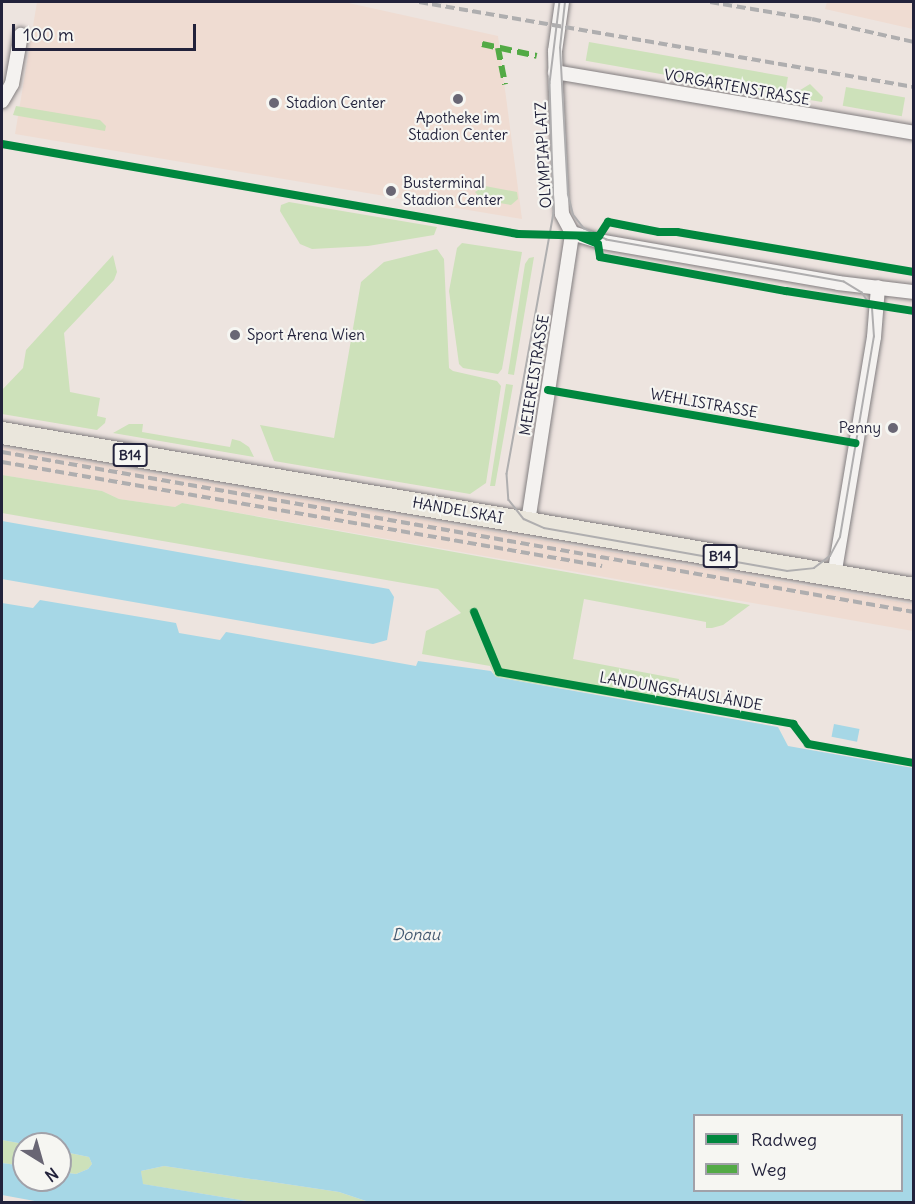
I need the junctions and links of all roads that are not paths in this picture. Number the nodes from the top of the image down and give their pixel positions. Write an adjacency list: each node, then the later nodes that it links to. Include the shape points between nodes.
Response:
1 (562, 2): 3 (street)
2 (21, 35): 4 (street, via 12,84)
3 (555, 72): 5 (street, VORGARTENSTRASSE); 6 (street, OLYMPIAPLATZ, via 562,214)
4 (2, 101)
5 (914, 133)
6 (572, 233): 7 (street, via 598,241); 10 (street, MEIEREISTRASSE)
7 (878, 287): 8 (street); 11 (street)
8 (914, 292)
9 (2, 434): 10 (main road, HANDELSKAI / B14)
10 (528, 522): 11 (main road, HANDELSKAI / B14)
11 (834, 576): 12 (main road, HANDELSKAI / B14)
12 (914, 589)

